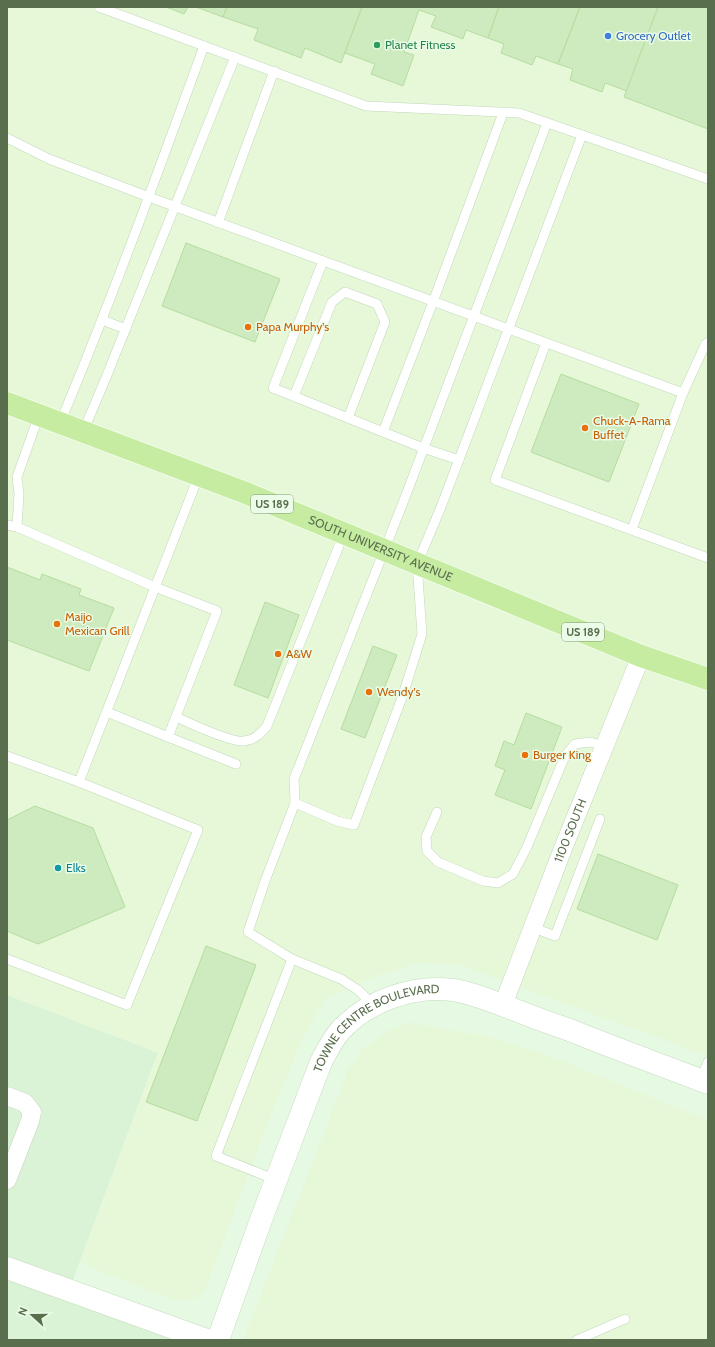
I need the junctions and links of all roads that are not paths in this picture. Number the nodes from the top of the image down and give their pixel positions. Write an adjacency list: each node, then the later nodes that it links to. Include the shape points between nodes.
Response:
1 (98, 7): 2 (lane)
2 (204, 46): 3 (lane); 10 (lane)
3 (235, 57): 4 (lane); 11 (lane)
4 (274, 71): 5 (lane, via 366,106); 12 (lane)
5 (503, 113): 6 (lane, via 519,113); 14 (lane)
6 (547, 123): 7 (lane); 15 (lane)
7 (582, 135): 9 (lane); 18 (lane)
8 (7, 138): 10 (lane, via 49,159)
9 (708, 179)
10 (149, 198): 11 (lane); 16 (lane)
11 (174, 206): 12 (lane); 17 (lane)
12 (218, 223): 13 (lane)
13 (323, 261): 14 (lane); 22 (lane, via 273,388)
14 (434, 302): 15 (lane); 28 (lane)
15 (473, 316): 18 (lane); 29 (lane)
16 (102, 320): 17 (lane); 26 (lane)
17 (126, 329): 27 (lane)
18 (508, 329): 20 (lane); 30 (lane)
19 (708, 342): 21 (lane)
20 (546, 343): 21 (lane); 34 (lane, via 495,480)
21 (683, 393): 34 (lane)
22 (294, 396): 25 (lane); 25 (lane, via 332,302 345,292 377,304 385,322)
23 (7, 403): 24 (highway, SOUTH UNIVERSITY AVENUE / US 189)
24 (39, 415): 26 (highway, SOUTH UNIVERSITY AVENUE / US 189); 33 (lane, via 17,477)
25 (348, 418): 28 (lane)
26 (60, 423): 27 (highway, SOUTH UNIVERSITY AVENUE / US 189)
27 (83, 432): 31 (highway, SOUTH UNIVERSITY AVENUE / US 189)
28 (383, 432): 29 (lane)
29 (423, 448): 30 (lane); 36 (lane)
30 (459, 460): 38 (lane)
31 (199, 475): 35 (highway, SOUTH UNIVERSITY AVENUE / US 189); 39 (lane)
32 (7, 525): 33 (lane)
33 (17, 527): 39 (lane)
34 (632, 529): 37 (lane)
35 (344, 533): 36 (highway, SOUTH UNIVERSITY AVENUE / US 189); 43 (lane, via 267,726 257,737 244,741 229,738)
36 (384, 550): 38 (highway, SOUTH UNIVERSITY AVENUE / US 189); 49 (lane, via 294,779)
37 (708, 558)
38 (417, 564): 40 (highway, SOUTH UNIVERSITY AVENUE / US 189); 49 (lane, via 422,634 354,825 337,821)
39 (155, 587): 42 (lane); 43 (lane, via 216,610)
40 (641, 656): 41 (highway, SOUTH UNIVERSITY AVENUE / US 189); 45 (street, 1100 SOUTH)
41 (708, 679)
42 (106, 712): 44 (lane); 48 (lane)
43 (176, 717): 44 (lane)
44 (168, 737): 47 (lane)
45 (605, 746): 50 (lane, via 590,742 575,744 565,756 513,874 498,883 483,881 438,862 427,851 426,837); 52 (street, 1100 SOUTH)
46 (7, 756): 48 (lane)
47 (236, 764)
48 (79, 782): 53 (lane, via 198,830 136,983 127,1005)
49 (295, 803): 54 (lane, via 248,932)
50 (437, 812)
51 (600, 819): 52 (lane, via 555,936)
52 (532, 927): 56 (street, 1100 SOUTH)
53 (7, 959)
54 (292, 959): 55 (lane, via 341,979 358,990); 60 (lane, via 216,1156)
55 (373, 1005): 56 (street, TOWNE CENTRE BOULEVARD, via 422,990 465,992); 60 (street, TOWNE CENTRE BOULEVARD, via 340,1031 330,1045 321,1062)
56 (503, 1005): 57 (street, TOWNE CENTRE BOULEVARD)
57 (705, 1075)
58 (7, 1096): 59 (street, via 25,1102 32,1112)
59 (7, 1180)
60 (276, 1180): 64 (street, TOWNE CENTRE BOULEVARD)
61 (7, 1268): 63 (street)
62 (625, 1319): 65 (lane)
63 (207, 1340)
64 (218, 1340)
65 (577, 1340)

